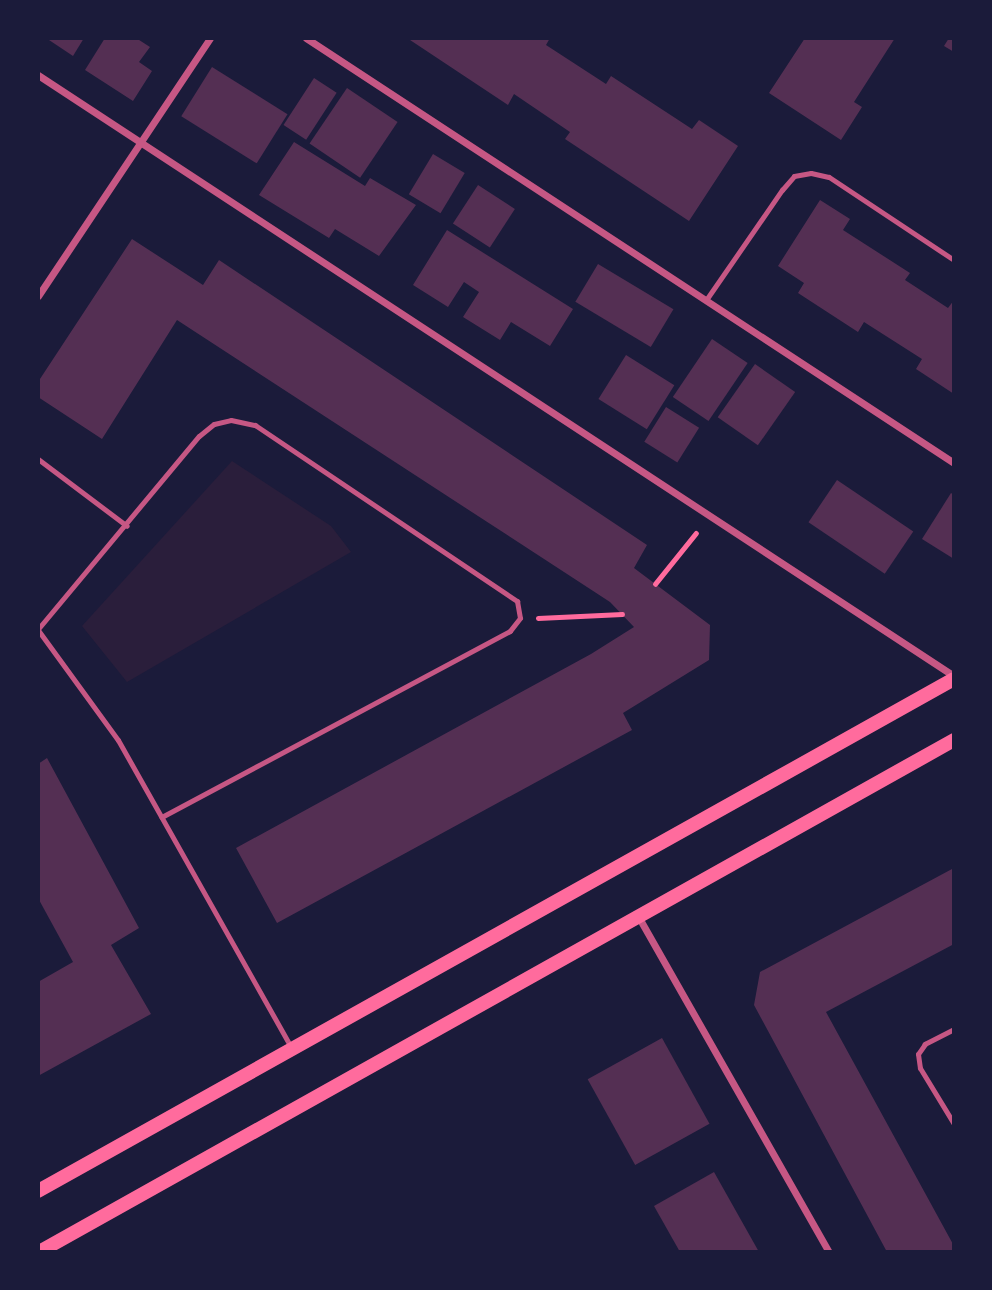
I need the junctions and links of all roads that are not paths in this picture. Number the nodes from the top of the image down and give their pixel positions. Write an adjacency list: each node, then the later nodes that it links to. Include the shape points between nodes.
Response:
1 (210, 38): 4 (street)
2 (306, 38): 7 (street)
3 (38, 75): 4 (street)
4 (141, 143): 6 (street); 12 (street)
5 (954, 260): 7 (lane, via 829,177 811,173 794,176 782,190)
6 (38, 296)
7 (706, 300): 9 (street)
8 (38, 459): 10 (lane)
9 (954, 463)
10 (127, 526): 11 (lane); 14 (lane, via 199,436 214,424 231,420 255,425 517,601 520,618 509,631)
11 (38, 630): 14 (lane, via 118,740)
12 (954, 678): 17 (main road)
13 (954, 740): 15 (main road)
14 (161, 817): 17 (lane)
15 (638, 916): 20 (main road); 21 (street)
16 (954, 1029): 18 (lane, via 925,1044 918,1054 920,1068)
17 (292, 1050): 19 (main road)
18 (954, 1124)
19 (38, 1191)
20 (40, 1251)
21 (829, 1251)

